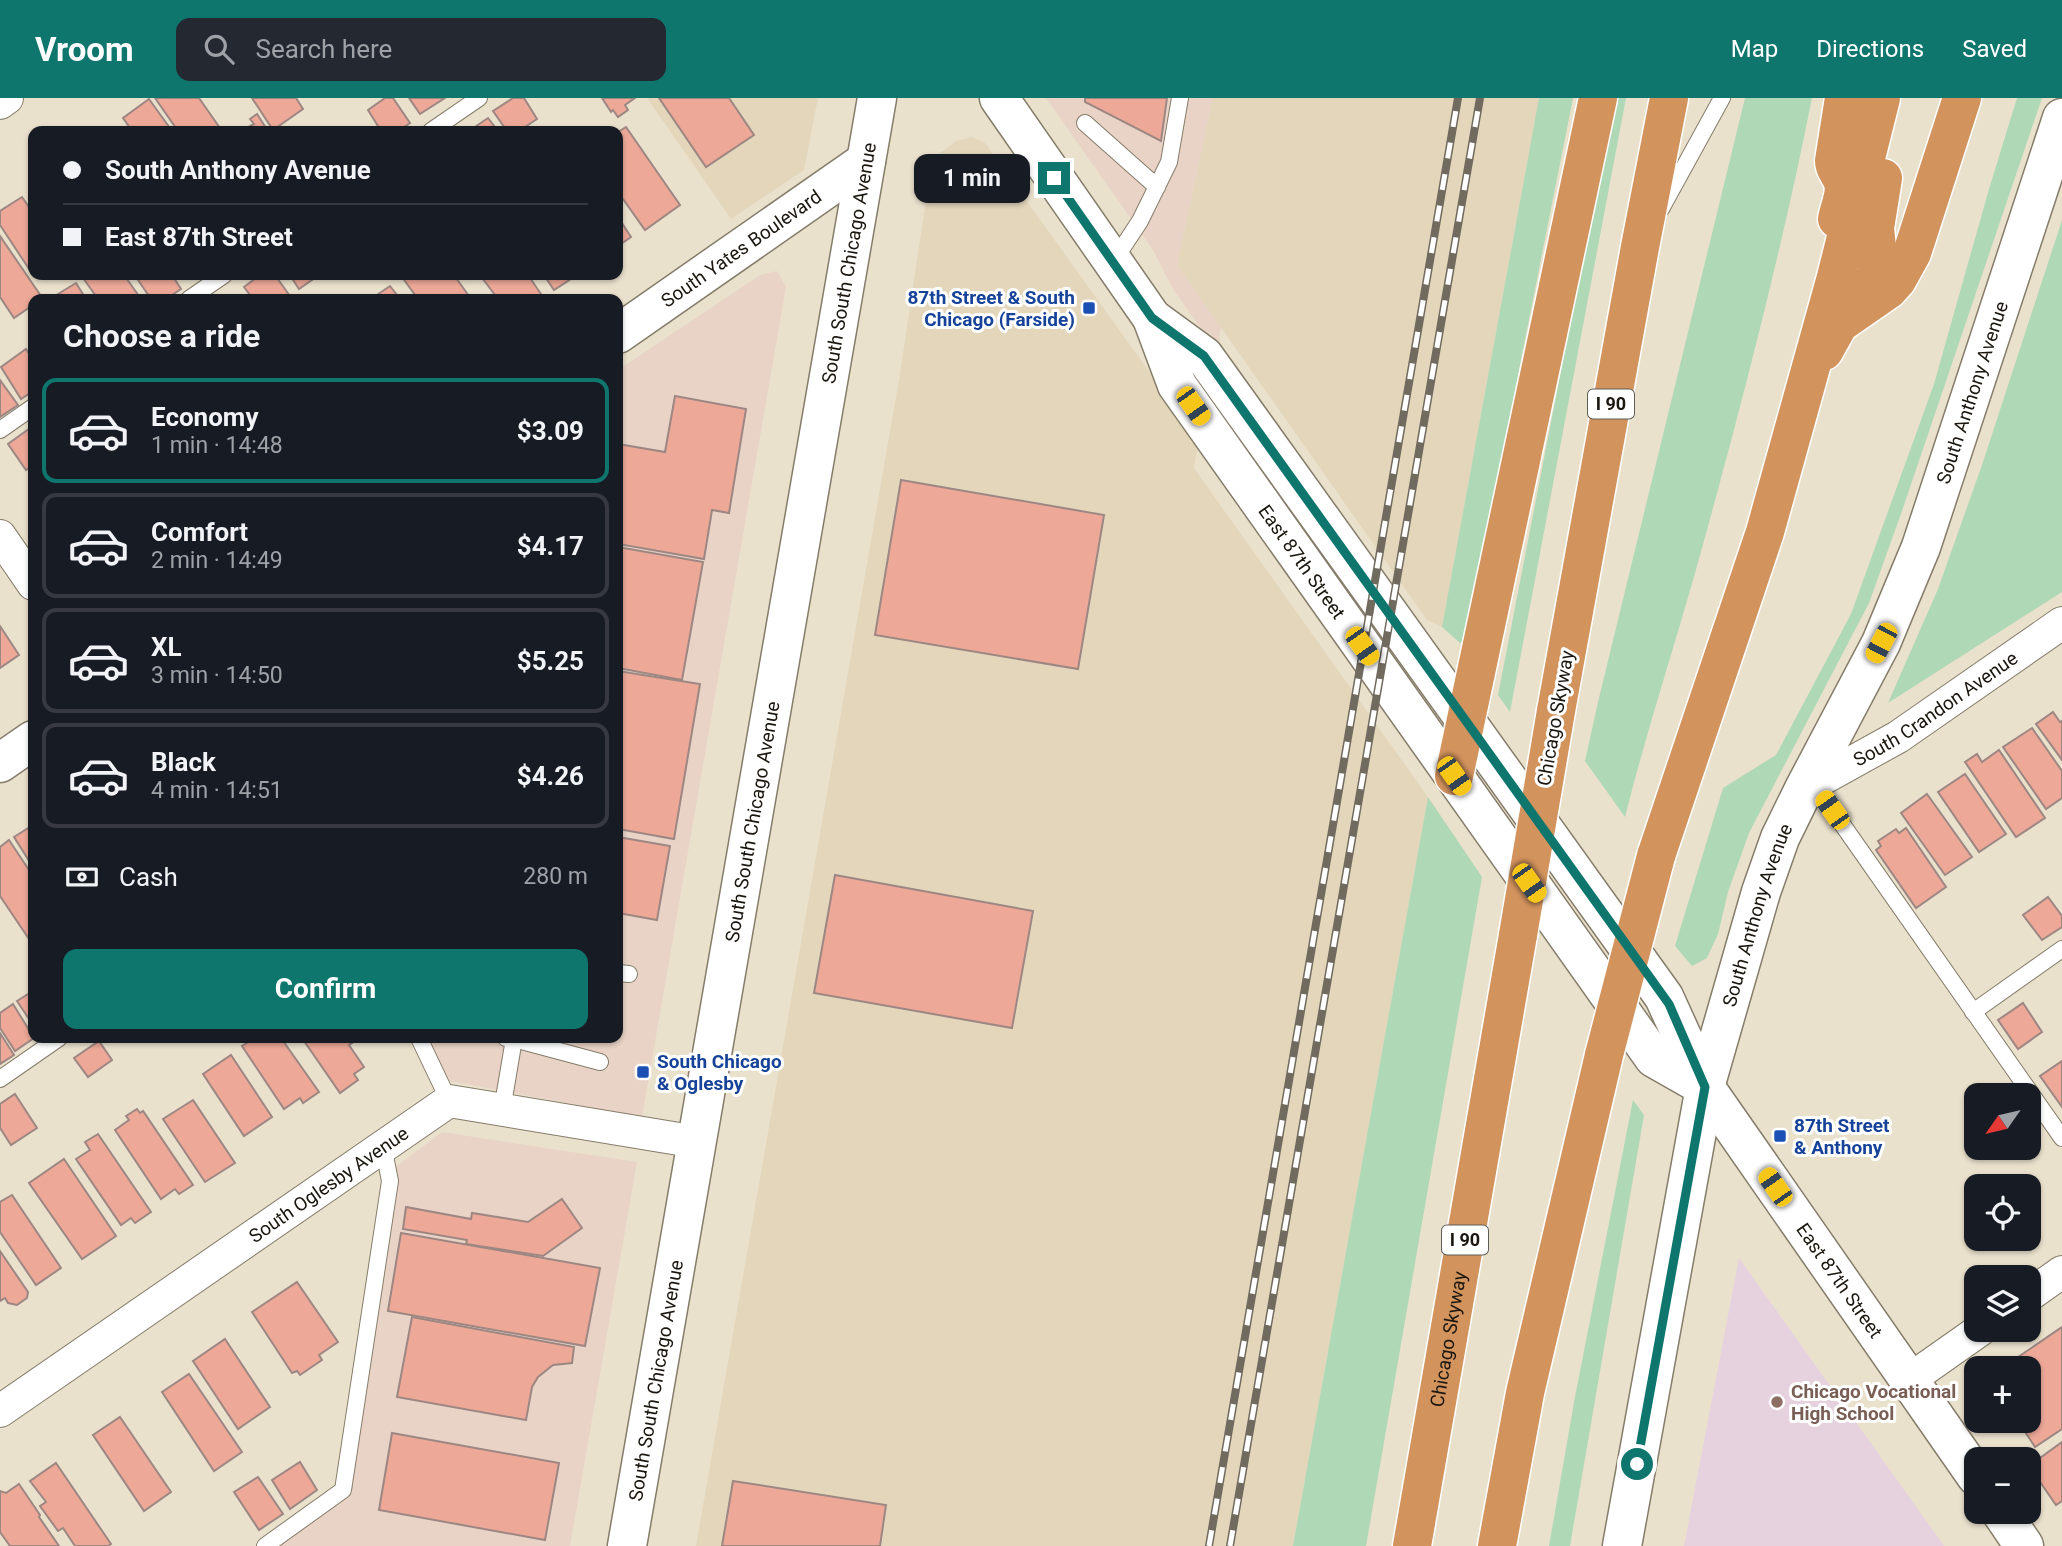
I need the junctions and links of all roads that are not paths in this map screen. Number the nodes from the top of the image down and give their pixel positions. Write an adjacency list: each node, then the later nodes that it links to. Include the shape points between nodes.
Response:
1 (7, 98): 17 (street)
2 (479, 98): 20 (lane)
3 (877, 98): 21 (main road, South South Chicago Avenue)
4 (999, 98): 25 (main road, East 87th Street)
5 (1180, 98): 23 (lane, via 1169,162)
6 (1598, 98): 37 (highway)
7 (1669, 98): 24 (highway, Chicago Skyway / I 90)
8 (1722, 98): 24 (lane)
9 (1842, 98): 22 (highway, via 1833,141)
10 (1858, 98): 22 (highway)
11 (1869, 98): 22 (highway, via 1859,141)
12 (1881, 98): 28 (highway)
13 (1894, 98): 28 (highway, via 1875,160 1859,263 1847,296)
14 (1907, 98): 28 (highway, via 1877,207 1876,275)
15 (1936, 98): 28 (highway, via 1886,276 1880,290)
16 (1962, 98): 28 (highway, via 1912,253 1888,290)
17 (0, 103)
18 (2062, 118): 41 (main road, South Anthony Avenue, via 1921,547 1881,643)
19 (1086, 122): 23 (lane)
20 (438, 126)
21 (866, 161): 30 (main road, South Yates Boulevard); 54 (main road, South South Chicago Avenue)
22 (1839, 169): 31 (highway, via 1832,238 1818,279 1814,347)
23 (1157, 187): 25 (lane)
24 (1640, 247): 65 (highway, Chicago Skyway / I 90, bridge)
25 (1113, 262): 29 (main road, East 87th Street)
26 (216, 280): 27 (lane)
27 (196, 294)
28 (1850, 312): 31 (highway, via 1829,339)
29 (1152, 318): 37 (main road, East 87th Street, via 1204,356); 40 (main road, East 87th Street, via 1177,385)
30 (623, 331)
31 (1805, 388): 66 (highway, bridge, via 1765,532 1656,856 1525,1393)
32 (28, 410): 33 (lane)
33 (0, 430)
34 (0, 536): 35 (street)
35 (28, 577)
36 (2062, 623): 41 (street, South Crandon Avenue, via 1898,737)
37 (1466, 721): 40 (highway); 50 (main road, East 87th Street, via 1669,1004)
38 (28, 743): 39 (main road)
39 (0, 763)
40 (1454, 776): 50 (main road, East 87th Street, via 1654,1058)
41 (1809, 786): 43 (lane); 50 (main road, South Anthony Avenue, via 1780,838 1761,892)
42 (2062, 949): 43 (lane)
43 (1973, 1012): 53 (lane)
44 (52, 1043): 49 (lane)
45 (421, 1043): 51 (lane)
46 (509, 1043): 52 (lane)
47 (529, 1043): 48 (lane)
48 (600, 1062)
49 (0, 1079)
50 (1705, 1087): 59 (main road, East 87th Street); 67 (main road, South Anthony Avenue)
51 (449, 1101): 52 (street); 55 (street, South Oglesby Avenue)
52 (502, 1110): 54 (street)
53 (2062, 1138)
54 (697, 1142): 64 (main road, South South Chicago Avenue)
55 (383, 1146): 60 (street, South Oglesby Avenue); 63 (lane, via 390,1181 343,1490)
56 (2062, 1272): 57 (street)
57 (2041, 1287)
58 (1964, 1341): 59 (street)
59 (1909, 1380): 61 (main road, East 87th Street)
60 (0, 1411)
61 (1964, 1459)
62 (2009, 1524): 68 (main road)
63 (265, 1546)
64 (627, 1546)
65 (1412, 1546)
66 (1497, 1546)
67 (1622, 1546)
68 (2024, 1546)

